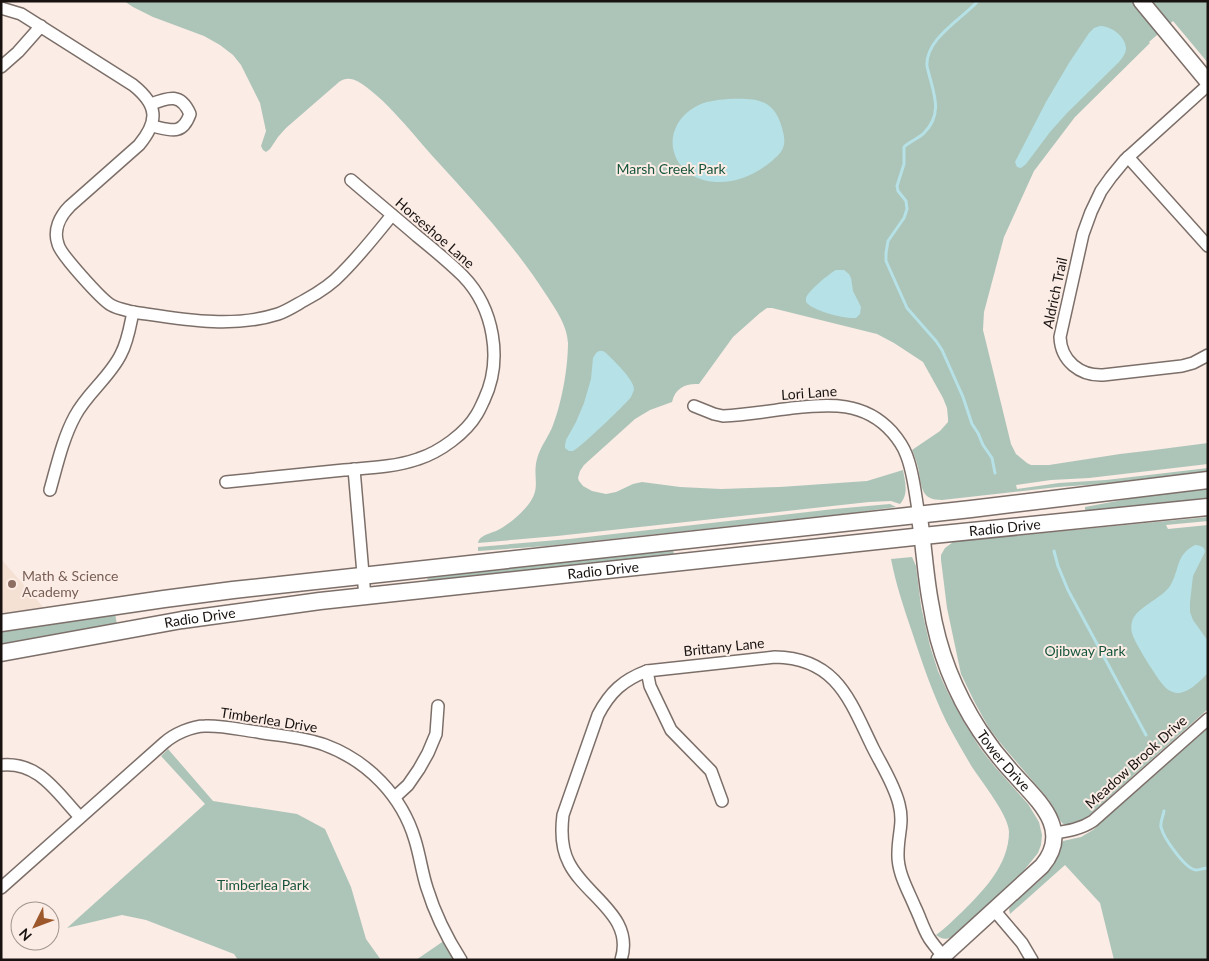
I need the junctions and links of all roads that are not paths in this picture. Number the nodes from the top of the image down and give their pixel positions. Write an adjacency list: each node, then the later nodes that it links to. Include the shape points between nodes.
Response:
1 (1141, 1): 5 (street)
2 (1, 8): 3 (street, via 21,14)
3 (41, 26): 4 (street); 6 (street, via 133,85)
4 (1, 67)
5 (1208, 84): 8 (street, Aldrich Trail)
6 (150, 104): 7 (street, via 154,115); 7 (street, via 172,98 181,100 190,114 181,129)
7 (152, 126): 12 (street, via 139,145 62,214 56,234 64,255 101,297 110,304)
8 (1128, 157): 11 (street); 13 (street, Aldrich Trail, via 1101,191 1086,224 1061,331 1063,352 1074,366 1095,375 1182,366)
9 (351, 180): 10 (street, Horseshoe Lane)
10 (392, 215): 12 (street, via 342,274 326,287 278,314 235,322 214,322); 15 (street, Horseshoe Lane, via 464,277 475,292 492,331 492,372 477,415 447,445 417,460)
11 (1208, 246)
12 (133, 312): 18 (street, via 121,354 76,414)
13 (1208, 355)
14 (694, 406): 20 (street, Lori Lane, via 723,416 829,405 852,407 870,415 888,428 905,451)
15 (354, 470): 17 (street, Horseshoe Lane); 22 (street)
16 (1208, 480): 20 (main road, Radio Drive)
17 (226, 482)
18 (50, 490)
19 (1208, 507): 21 (main road, Radio Drive)
20 (919, 514): 21 (street, Tower Drive); 22 (main road, Radio Drive)
21 (923, 536): 23 (main road, Radio Drive); 33 (street, Tower Drive, via 934,623 957,690 990,746 1045,809)
22 (363, 575): 23 (street); 24 (main road, Radio Drive, via 187,595)
23 (365, 596): 25 (main road, Radio Drive, via 200,617)
24 (1, 623)
25 (1, 654)
26 (647, 671): 31 (street, via 650,686 671,730 711,771); 36 (street, Brittany Lane, via 775,657 813,665 835,681 849,699 896,793 902,824 899,865 930,940); 38 (street, Brittany Lane, via 623,682 598,715 562,826 564,852 574,873 620,927 624,946)
27 (438, 706): 30 (street, via 436,734 428,753 408,785)
28 (1208, 719): 33 (street, Meadow Brook Drive, via 1093,821 1077,829)
29 (1, 765): 32 (street, via 22,766 38,774)
30 (395, 797): 32 (street, Timberlea Drive, via 357,760 324,744 205,726 167,740); 37 (street, Timberlea Drive, via 416,842 433,906)
31 (722, 801)
32 (80, 817): 34 (street, Timberlea Drive)
33 (1054, 833): 35 (street, via 1052,849 1044,864)
34 (1, 888)
35 (994, 910): 36 (street); 39 (street)
36 (941, 958)
37 (461, 960)
38 (621, 960)
39 (1032, 960)

